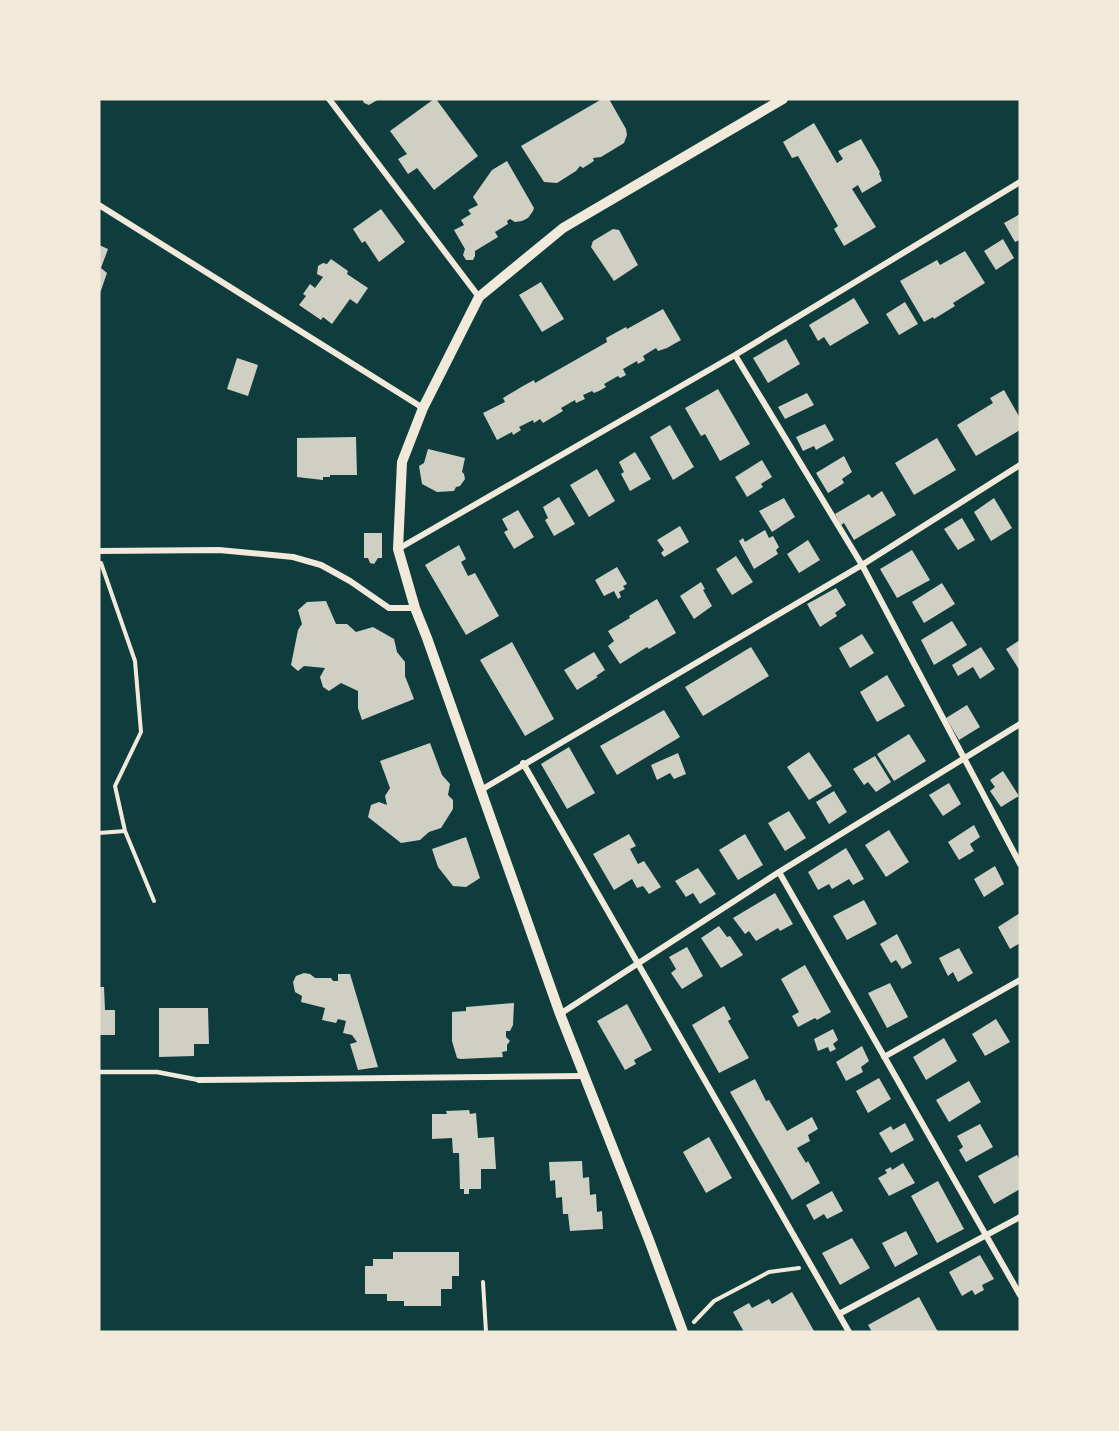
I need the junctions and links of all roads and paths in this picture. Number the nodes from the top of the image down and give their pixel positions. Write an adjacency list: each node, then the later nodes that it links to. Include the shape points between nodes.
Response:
1 (329, 99): 5 (street)
2 (783, 99): 5 (street, via 563,228)
3 (1020, 182): 6 (street)
4 (99, 205): 7 (street)
5 (479, 297): 7 (street)
6 (735, 354): 9 (street); 12 (street)
7 (423, 408): 9 (street, via 402,462)
8 (1020, 465): 12 (street)
9 (398, 549): 13 (street)
10 (99, 551): 13 (street, via 219,550 293,557 321,565 389,608)
11 (99, 556): 18 (path, via 135,661 141,732 115,786)
12 (862, 565): 15 (street); 16 (street)
13 (415, 608): 17 (street)
14 (1020, 723): 15 (street)
15 (966, 758): 20 (street); 21 (street)
16 (523, 763): 17 (street); 23 (street)
17 (481, 790): 25 (street)
18 (125, 831): 19 (path); 22 (path)
19 (99, 833)
20 (1020, 864)
21 (779, 872): 23 (street); 26 (street)
22 (154, 901)
23 (637, 963): 25 (street); 32 (street)
24 (1020, 980): 26 (street)
25 (560, 1014): 28 (street)
26 (885, 1057): 31 (street)
27 (99, 1072): 29 (lane, via 158,1072)
28 (584, 1076): 29 (street); 36 (street)
29 (200, 1080)
30 (1020, 1217): 31 (street)
31 (986, 1235): 34 (street); 35 (street)
32 (812, 1266): 35 (street); 36 (path, via 769,1272 714,1301)
33 (483, 1282): 37 (path)
34 (1020, 1295)
35 (839, 1314): 38 (street)
36 (687, 1328)
37 (486, 1332)
38 (849, 1332)

